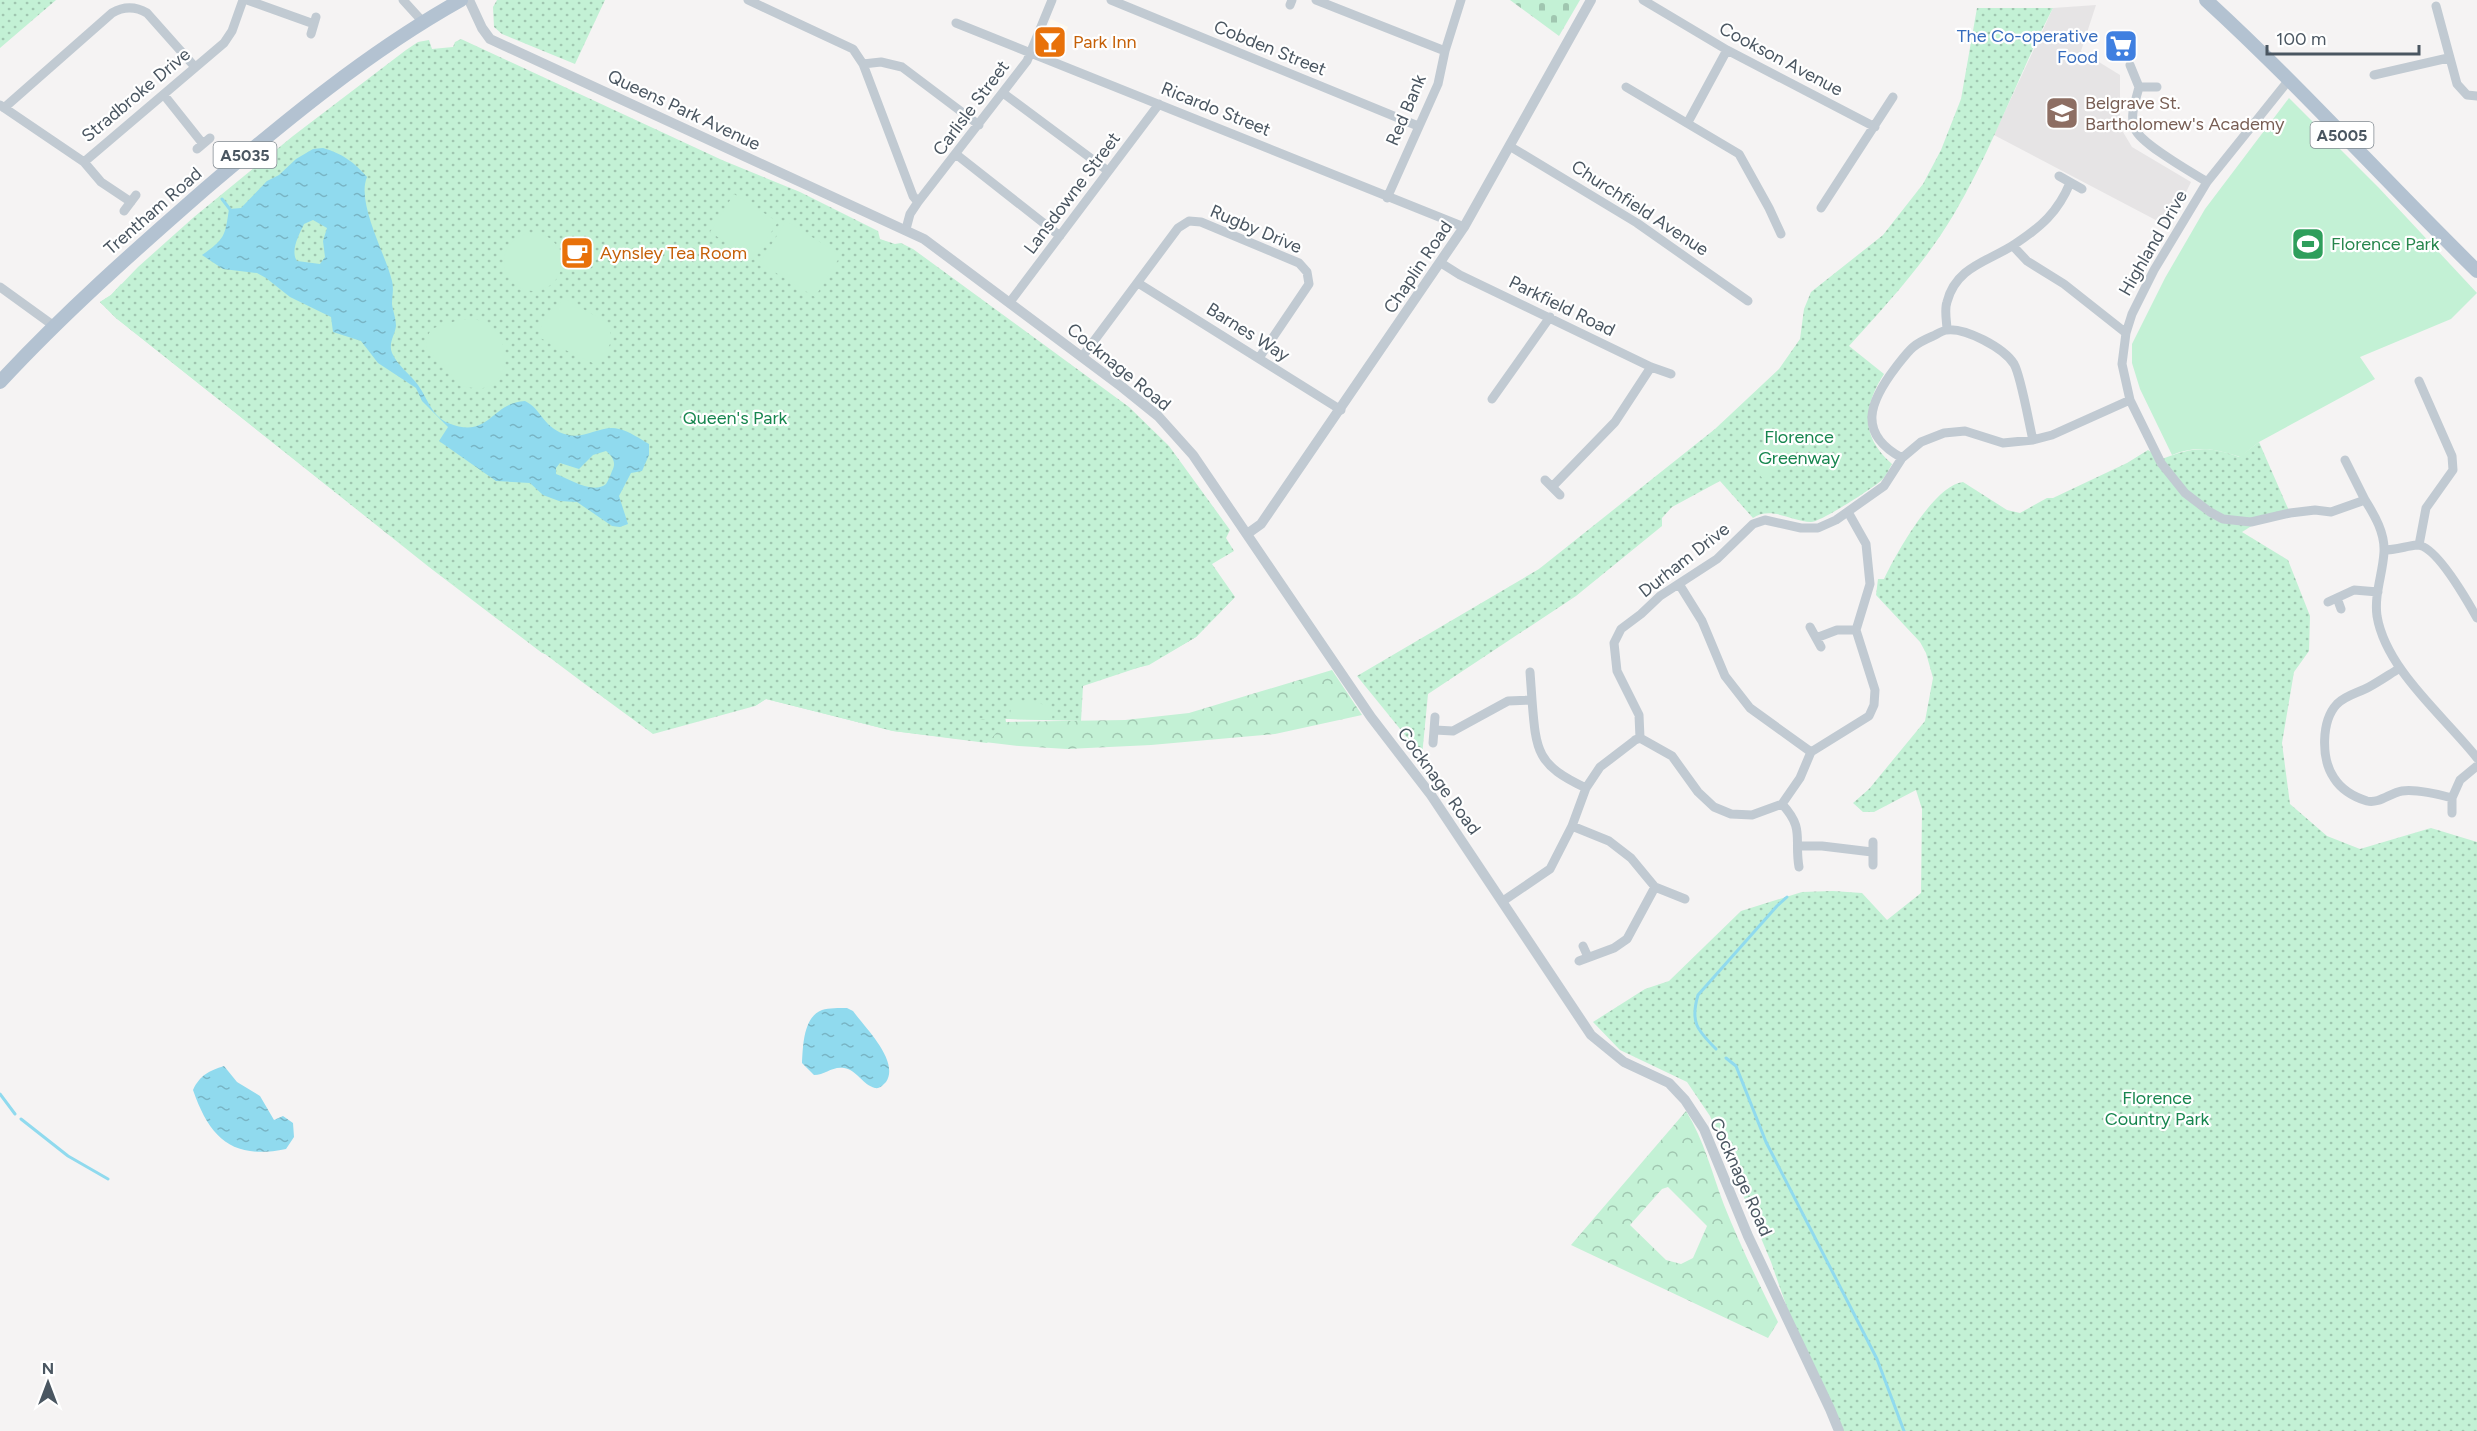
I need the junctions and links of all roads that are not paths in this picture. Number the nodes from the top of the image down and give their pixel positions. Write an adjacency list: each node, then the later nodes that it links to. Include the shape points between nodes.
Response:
1 (245, 0): 16 (street); 23 (street, Stradbroke Drive, via 229,37)
2 (403, 0): 14 (street)
3 (461, 0): 14 (main road, Trentham Road / A5035)
4 (469, 0): 55 (street, Queens Park Avenue, via 490,39)
5 (748, 0): 21 (street, via 853,49)
6 (1052, 0): 19 (street, Carlisle Street)
7 (1111, 0): 39 (street, Cobden Street)
8 (1316, 0): 18 (street)
9 (1461, 0): 18 (street, Red Bank)
10 (1592, 0): 42 (street, Chaplin Road)
11 (1642, 0): 17 (street, Cookson Avenue)
12 (2206, 0): 26 (main road, A5005)
13 (2436, 6): 20 (street, via 2434,19)
14 (423, 22): 66 (main road, Trentham Road / A5035, via 261,141 141,244)
15 (956, 23): 19 (street, Ricardo Street)
16 (313, 25)
17 (1726, 50): 37 (street); 40 (street, Cookson Avenue)
18 (1445, 51): 39 (street, Red Bank, via 1438,84)
19 (1031, 52): 31 (street, Carlisle Street); 34 (street, Ricardo Street)
20 (2448, 58): 24 (street); 33 (street, via 2457,84 2467,95)
21 (862, 64): 38 (street, via 881,62 902,67); 51 (street)
22 (2130, 65): 29 (street)
23 (195, 67): 32 (street, Stradbroke Drive); 35 (street, via 147,13 125,8 112,13)
24 (2388, 72): 25 (street); 27 (street)
25 (2374, 75)
26 (2288, 81): 47 (street, Highland Drive); 60 (main road, A5005)
27 (2390, 83)
28 (1626, 87): 37 (street)
29 (2139, 87): 30 (street); 47 (street, via 2132,116 2135,130 2147,143)
30 (2157, 87)
31 (1003, 93): 38 (street, Carlisle Street); 45 (street)
32 (164, 95): 41 (street); 44 (street, Stradbroke Drive)
33 (2477, 96)
34 (1159, 104): 45 (street, Lansdowne Street); 50 (street, Ricardo Street)
35 (2, 106): 44 (street, Stradbroke Drive)
36 (1899, 109): 40 (street, via 1891,100)
37 (1688, 122): 56 (street, via 1739,154)
38 (979, 125): 43 (street, Carlisle Street)
39 (1418, 126): 50 (street, Red Bank)
40 (1875, 128): 52 (street)
41 (203, 143)
42 (1511, 147): 54 (street, Chaplin Road); 63 (street, Churchfield Avenue, via 1646,229)
43 (957, 155): 51 (street, Carlisle Street); 57 (street)
44 (84, 162): 53 (street, via 101,182 134,198)
45 (1108, 171): 57 (street, Lansdowne Street)
46 (2059, 176): 48 (street)
47 (2207, 182): 68 (street, Highland Drive, via 2154,270)
48 (2070, 183): 49 (street); 58 (street, via 2061,204)
49 (2082, 189)
50 (1386, 198): 54 (street, Ricardo Street)
51 (918, 202): 55 (street, Carlisle Street)
52 (1821, 208)
53 (124, 211)
54 (1464, 227): 59 (street, Chaplin Road)
55 (906, 229): 64 (street, Cocknage Road)
56 (1781, 234)
57 (1060, 236): 64 (street, Lansdowne Street)
58 (2013, 246): 67 (street, via 1975,264 1957,283 1947,302); 68 (street, via 2027,261 2064,284)
59 (1441, 263): 65 (street, Parkfield Road); 79 (street, Chaplin Road)
60 (2477, 271)
61 (1138, 283): 69 (street, Rugby Drive); 70 (street, Barnes Way); 70 (street, Rugby Drive, via 1178,228 1189,221 1201,222 1299,263 1307,272 1309,284)
62 (0, 287): 66 (street)
63 (1748, 301)
64 (1010, 302): 69 (street, Cocknage Road)
65 (1550, 317): 71 (street, Parkfield Road); 77 (street)
66 (54, 326): 74 (main road, Trentham Road / A5035)
67 (1947, 330): 80 (street, via 1978,337 1999,348 2014,365); 81 (street, via 1914,344 1879,390 1871,409 1873,426 1883,444)
68 (2126, 333): 78 (street, Highland Drive, via 2122,364)
69 (1082, 357): 86 (street, Cocknage Road, via 1158,416 1193,455)
70 (1259, 358): 79 (street, Barnes Way)
71 (1651, 367): 72 (street, Parkfield Road); 83 (street, via 1615,422 1548,483)
72 (1671, 374)
73 (2419, 381): 75 (street)
74 (0, 382)
75 (2423, 392): 76 (street); 87 (street, via 2452,456 2453,470 2426,508)
76 (2412, 397)
77 (1492, 399)
78 (2130, 400): 80 (street, Durham Drive); 84 (street, Highland Drive, via 2161,463 2185,493 2223,519 2251,522 2290,513 2331,512)
79 (1341, 410): 86 (street, Chaplin Road, via 1261,524)
80 (2033, 440): 81 (street, Durham Drive, via 2003,443 1965,431 1944,433 1921,442)
81 (1902, 458): 85 (street, Durham Drive, via 1884,486)
82 (2345, 460): 84 (street)
83 (1560, 495)
84 (2365, 500): 88 (street, via 2381,531)
85 (1848, 512): 89 (street, Durham Drive, via 1818,528 1765,520 1753,524 1717,559); 96 (street, via 1866,544 1870,584)
86 (1246, 534): 121 (street, Cocknage Road)
87 (2419, 545): 88 (street); 94 (street, via 2431,552)
88 (2384, 550): 90 (street)
89 (1679, 584): 104 (street, Durham Drive, via 1621,629 1614,643 1617,671 1639,715); 106 (street, via 1702,621 1725,676 1750,708)
90 (2378, 592): 91 (street, via 2355,590); 99 (street, via 2377,615 2383,636)
91 (2337, 598): 92 (street); 93 (street)
92 (2328, 602)
93 (2341, 609)
94 (2477, 618)
95 (1810, 627): 97 (street)
96 (1856, 630): 97 (street, via 1837,630); 106 (street, via 1875,690 1874,705 1869,716)
97 (1816, 638): 98 (street)
98 (1821, 647)
99 (2400, 668): 107 (street); 110 (street, via 2335,706 2328,719 2327,762 2334,778 2353,796 2371,802 2402,791)
100 (1530, 672): 101 (street)
101 (1532, 700): 103 (street, via 1508,701 1453,731); 109 (street, via 1534,732 1545,763)
102 (1435, 717): 103 (street)
103 (1435, 730): 105 (street)
104 (1636, 740): 109 (street, via 1600,768); 111 (street, via 1672,756 1714,807 1731,814 1752,815)
105 (1433, 743)
106 (1811, 752): 111 (street, via 1800,778)
107 (2477, 759)
108 (2477, 766): 110 (street, via 2460,780)
109 (1586, 788): 113 (street)
110 (2452, 798): 112 (street)
111 (1782, 804): 115 (street, via 1798,829)
112 (2452, 813)
113 (1572, 826): 119 (street, via 1609,841 1631,858); 121 (street, via 1550,869)
114 (1873, 842): 116 (street)
115 (1798, 846): 116 (street); 118 (street)
116 (1872, 852): 117 (street)
117 (1873, 865)
118 (1799, 867)
119 (1655, 887): 120 (street); 122 (street, via 1627,939 1583,959)
120 (1685, 899)
121 (1503, 901): 123 (street, Cocknage Road, via 1591,1035 1624,1062 1669,1083 1704,1129 1748,1236)
122 (1583, 946)
123 (1839, 1431)

